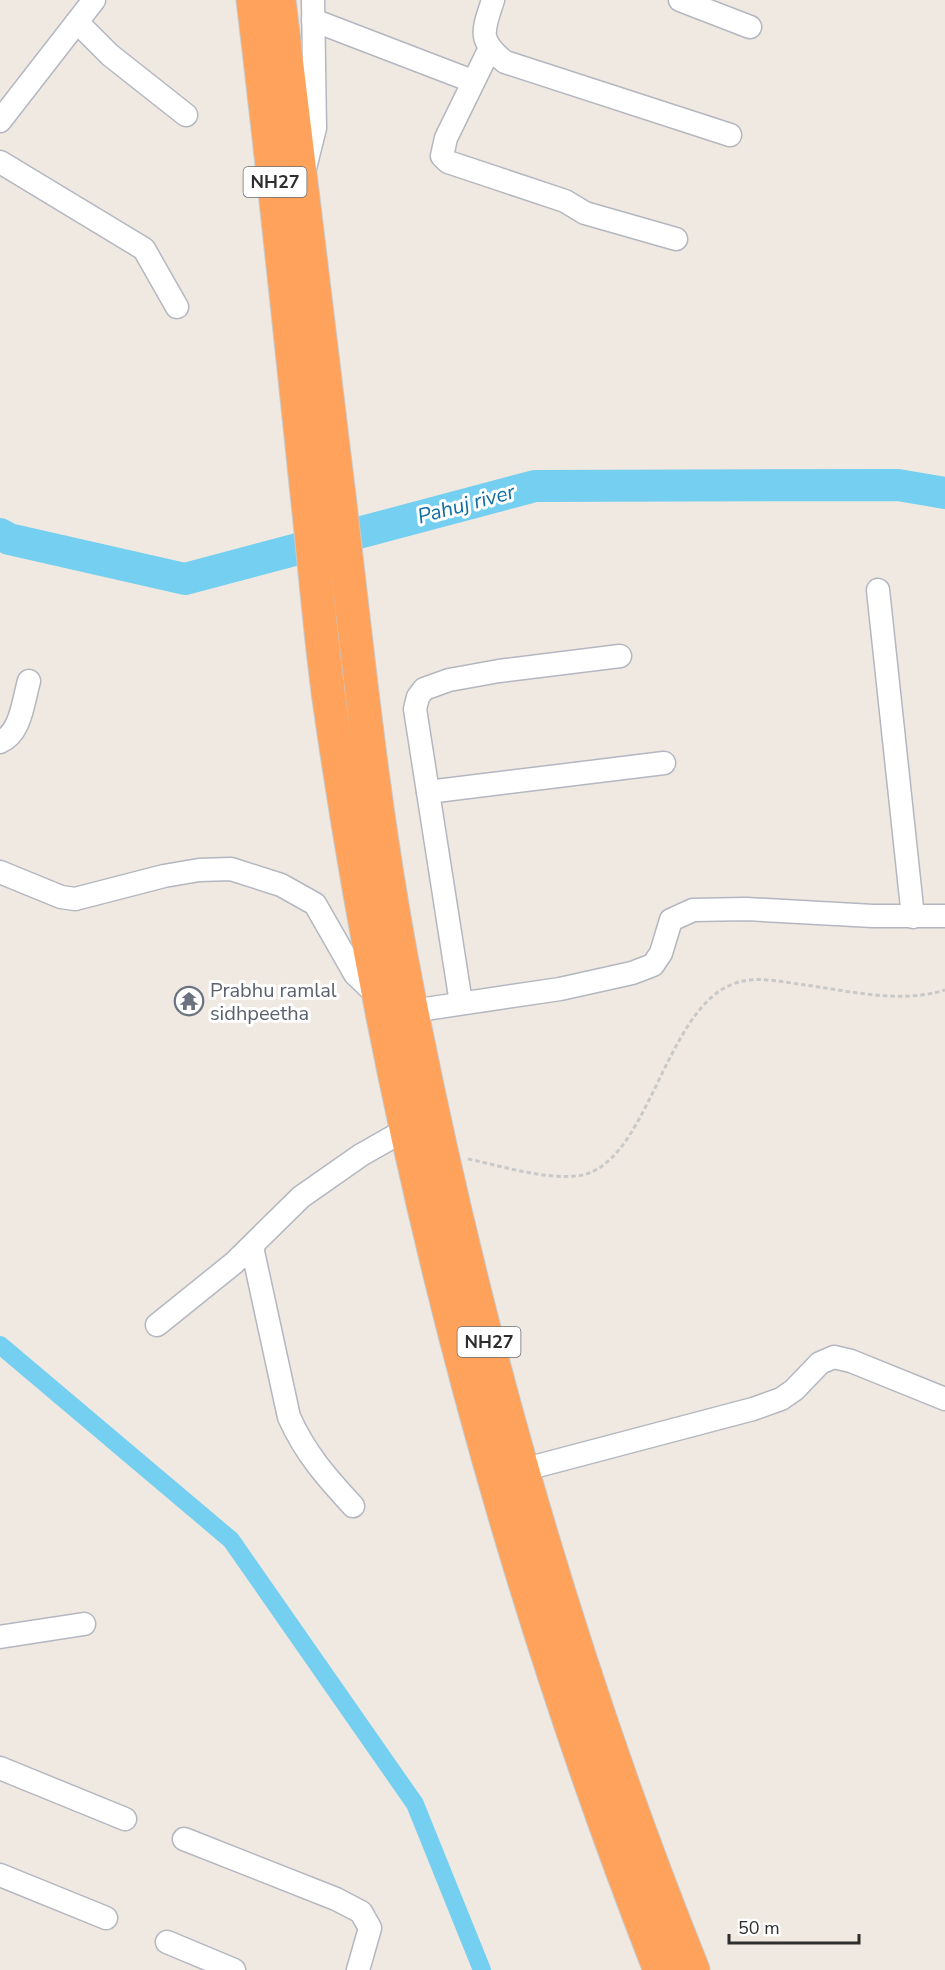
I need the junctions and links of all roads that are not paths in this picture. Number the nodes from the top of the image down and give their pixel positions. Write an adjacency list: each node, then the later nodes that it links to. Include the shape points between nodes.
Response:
1 (94, 0): 8 (street)
2 (240, 0): 16 (street, via 248,63)
3 (253, 0): 12 (highway, NH27)
4 (279, 0): 12 (highway, NH27)
5 (493, 0): 10 (street, via 484,27)
6 (680, 0): 9 (street)
7 (313, 10): 11 (street); 18 (street, via 315,128)
8 (77, 22): 13 (street, via 110,55); 14 (street)
9 (750, 27)
10 (489, 50): 11 (street); 15 (street, via 505,62)
11 (472, 81): 19 (street, via 441,150 448,162 565,201 585,213)
12 (279, 107): 16 (highway, NH27); 18 (highway, NH27)
13 (186, 114)
14 (0, 121)
15 (730, 135)
16 (272, 157): 21 (highway, NH27)
17 (0, 162): 20 (street, via 144,249)
18 (302, 183): 21 (highway, NH27)
19 (676, 239)
20 (177, 307)
21 (308, 362): 31 (highway, NH27, via 330,703); 33 (highway, NH27)
22 (878, 590): 30 (street)
23 (620, 656): 27 (street, via 499,671 424,689 415,709)
24 (29, 681): 25 (street, via 15,728 10,738)
25 (0, 742)
26 (663, 763): 27 (street)
27 (428, 792): 32 (street)
28 (0, 872): 31 (street, via 75,899 199,870 231,869 281,885 315,904 355,974)
29 (945, 916): 30 (street)
30 (913, 917): 32 (street, via 693,910 671,920 653,965 560,989)
31 (379, 997): 34 (highway, NH27)
32 (461, 1003): 33 (street)
33 (412, 1011): 38 (highway, NH27, via 442,1153)
34 (405, 1130): 35 (street, via 327,1178 278,1218); 50 (highway, NH27, via 473,1402 527,1586 590,1778)
35 (252, 1247): 36 (street); 39 (street, via 290,1417 300,1443)
36 (157, 1325)
37 (945, 1399): 38 (street, via 834,1357 820,1363 781,1399)
38 (522, 1470): 51 (highway, NH27, via 626,1793)
39 (353, 1506)
40 (84, 1624): 41 (street)
41 (0, 1637)
42 (0, 1768): 43 (street)
43 (125, 1819)
44 (184, 1839): 49 (street, via 361,1912 370,1928)
45 (0, 1875): 46 (street)
46 (106, 1918)
47 (167, 1942): 48 (street)
48 (234, 1970)
49 (358, 1970)
50 (660, 1970)
51 (693, 1970)

